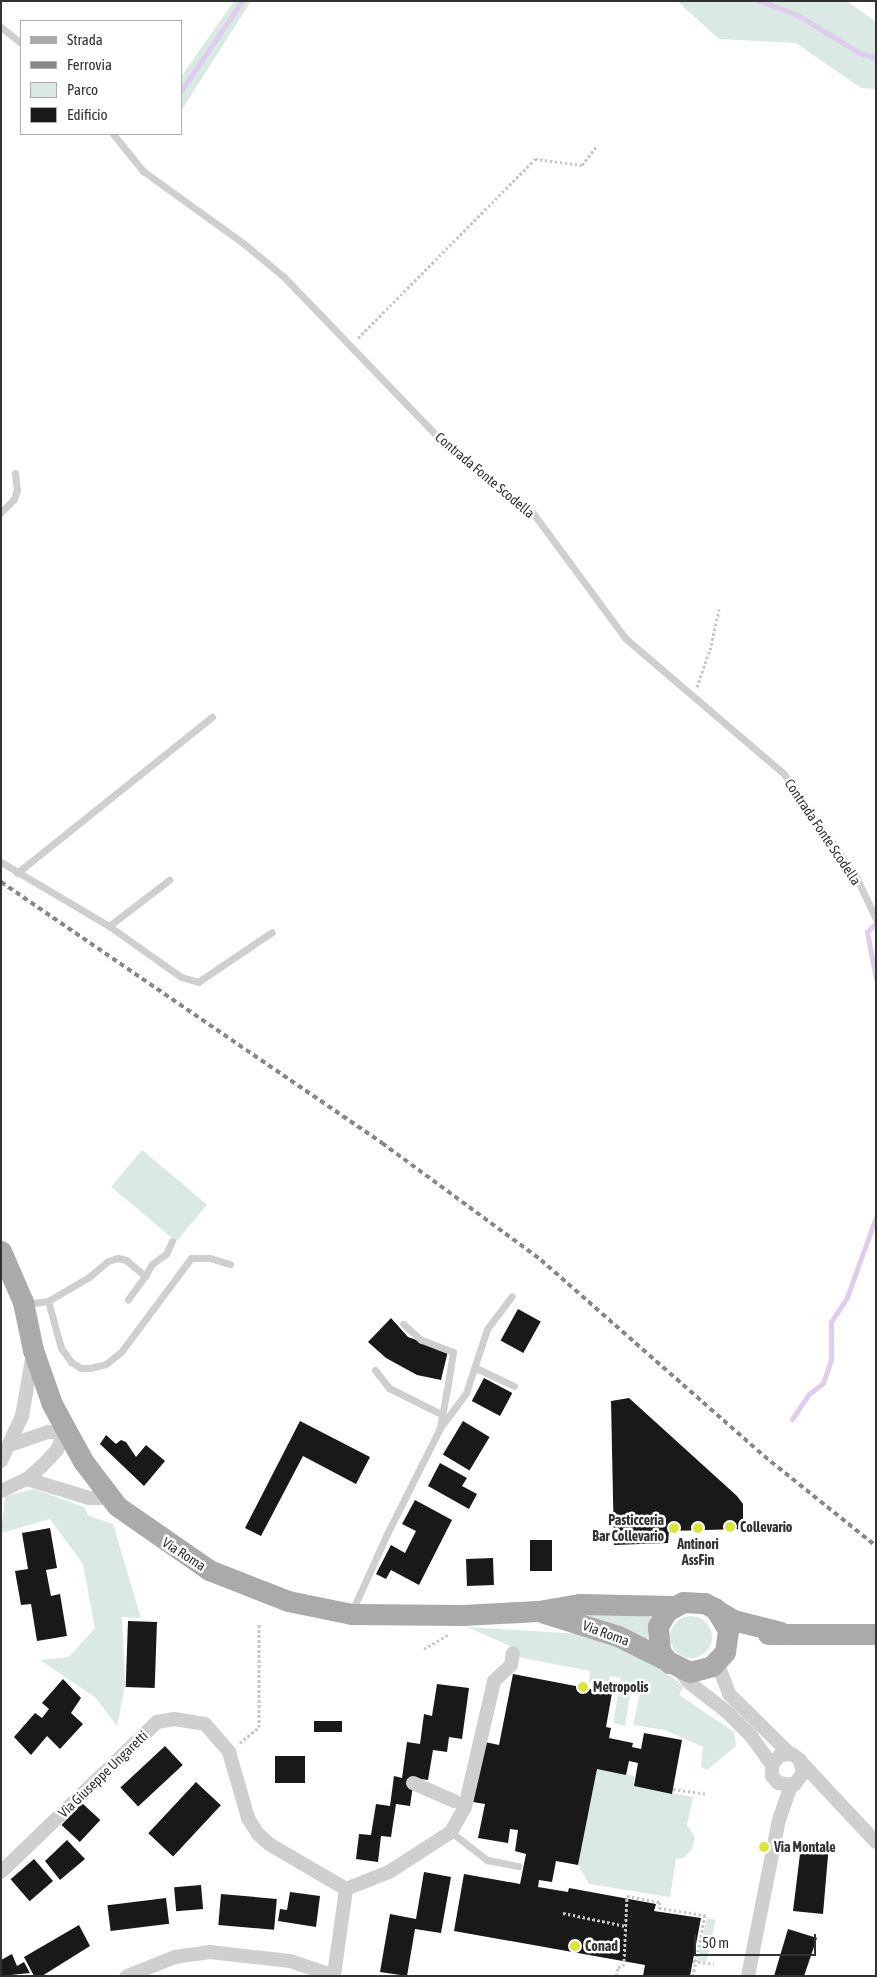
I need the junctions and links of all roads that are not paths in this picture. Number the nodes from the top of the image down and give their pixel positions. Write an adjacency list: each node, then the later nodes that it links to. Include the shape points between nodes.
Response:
1 (1, 26): 2 (lane)
2 (20, 42)
3 (114, 135): 10 (lane, Contrada Fonte Scodella, via 143,171 244,242 284,277 438,437 533,513 625,638 784,774 856,878)
4 (15, 473): 5 (lane, via 17,490 14,499)
5 (1, 512)
6 (212, 717): 8 (lane)
7 (1, 862): 8 (lane)
8 (17, 873): 11 (lane)
9 (169, 880): 11 (lane)
10 (876, 919)
11 (110, 926): 12 (lane, via 182,976 198,982)
12 (272, 932)
13 (172, 1241): 16 (lane, via 166,1254 152,1264)
14 (1, 1250): 20 (main road, Via Roma)
15 (230, 1264): 19 (lane, via 210,1258 191,1258 121,1352 106,1364 90,1368 71,1362 61,1348)
16 (144, 1276): 18 (lane); 19 (lane, via 126,1260 118,1258 108,1261 89,1277)
17 (512, 1296): 23 (lane, via 486,1329)
18 (128, 1299)
19 (48, 1301): 20 (lane)
20 (24, 1304): 22 (main road, Via Roma)
21 (403, 1324): 26 (lane, via 422,1340 453,1352)
22 (33, 1350): 28 (main road, Via Roma); 29 (street, via 30,1385)
23 (476, 1368): 25 (lane); 27 (lane, via 466,1393)
24 (375, 1370): 26 (lane, via 389,1388)
25 (514, 1386)
26 (441, 1414): 27 (lane)
27 (440, 1428): 37 (lane, via 358,1595)
28 (65, 1433): 29 (street, via 48,1432); 31 (street, via 57,1450); 33 (main road, Via Roma)
29 (11, 1445): 30 (street)
30 (1, 1461)
31 (27, 1479): 32 (street); 33 (street, via 89,1498)
32 (1, 1491)
33 (110, 1498): 37 (main road, Via Roma, via 169,1545 208,1570 288,1602)
34 (674, 1606): 35 (main road, Via Roma, via 697,1601); 36 (main road, Via Roma, via 580,1604); 42 (main road, via 661,1620 657,1638 660,1651)
35 (714, 1608): 38 (main road, Via Roma, via 749,1626); 40 (main road, via 728,1630)
36 (538, 1611): 37 (main road, Via Roma, via 462,1615); 42 (main road, Via Roma, via 618,1636)
37 (352, 1614)
38 (781, 1632): 39 (main road, Via Roma); 40 (main road, Via Roma, via 749,1636)
39 (876, 1634)
40 (724, 1652): 42 (main road, Via Roma, via 700,1671); 43 (street, via 720,1670 730,1694)
41 (513, 1653): 52 (street, via 511,1665 494,1681 465,1807)
42 (674, 1666): 45 (street, via 751,1736)
43 (789, 1754): 44 (street); 45 (street, via 780,1755)
44 (802, 1763): 48 (street, via 803,1773); 49 (street)
45 (772, 1765): 46 (street)
46 (775, 1781): 48 (street); 51 (street)
47 (413, 1783): 50 (street)
48 (795, 1784): 49 (street); 51 (street)
49 (820, 1785): 53 (street)
50 (454, 1801)
51 (779, 1820): 59 (street)
52 (451, 1832): 54 (lane, via 487,1860); 56 (street, via 389,1872)
53 (876, 1842)
54 (518, 1866)
55 (1, 1872): 56 (street, Via Giuseppe Ungaretti, via 157,1722 174,1719 205,1724 229,1752 248,1818 258,1834 269,1844)
56 (346, 1889): 58 (street)
57 (127, 1976): 58 (street, via 175,1957 210,1952 290,1961)
58 (334, 1976)
59 (748, 1976)

